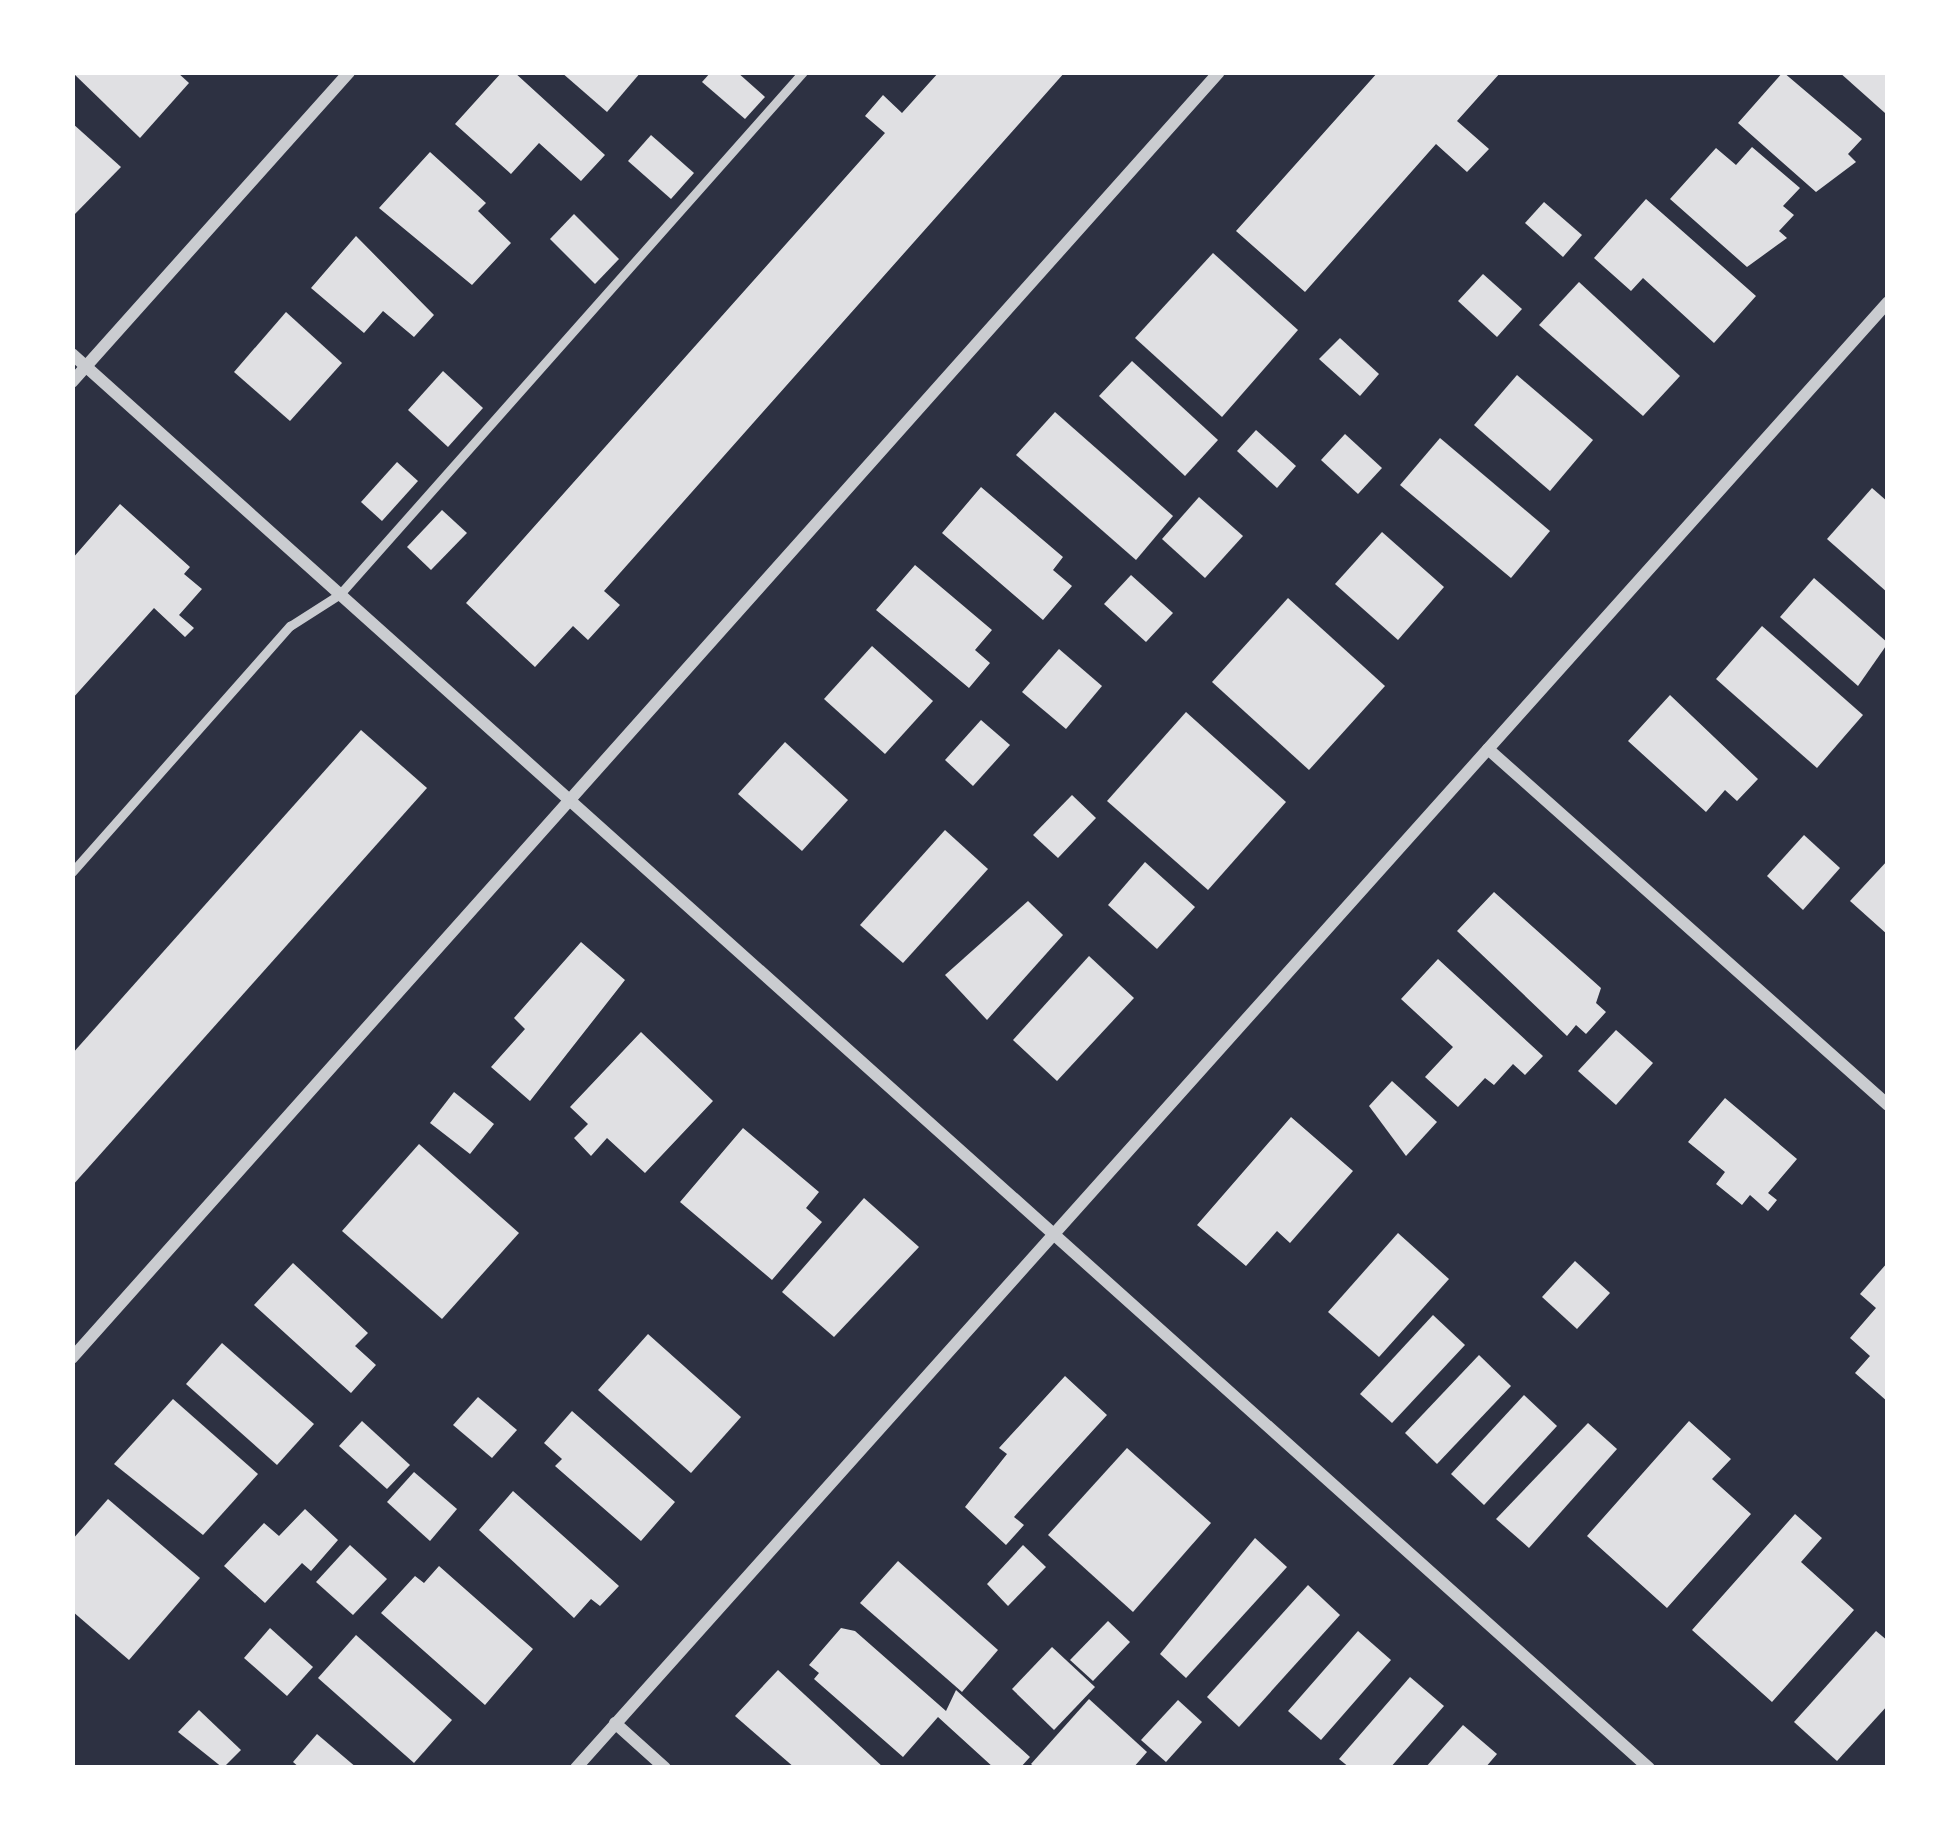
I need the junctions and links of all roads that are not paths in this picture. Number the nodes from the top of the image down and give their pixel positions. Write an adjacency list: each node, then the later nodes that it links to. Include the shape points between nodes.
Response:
1 (350, 72): 6 (street)
2 (803, 72): 8 (lane)
3 (1219, 72): 10 (street)
4 (1888, 302): 9 (street)
5 (72, 354): 6 (street)
6 (86, 367): 7 (street); 8 (street)
7 (72, 382)
8 (340, 594): 10 (street); 11 (lane, via 290,626)
9 (1488, 749): 12 (street); 13 (street)
10 (569, 799): 13 (street); 14 (street)
11 (72, 872)
12 (1888, 1105)
13 (1052, 1236): 15 (street); 18 (street)
14 (72, 1358)
15 (615, 1723): 16 (street); 17 (street)
16 (576, 1768)
17 (665, 1768)
18 (1649, 1768)

